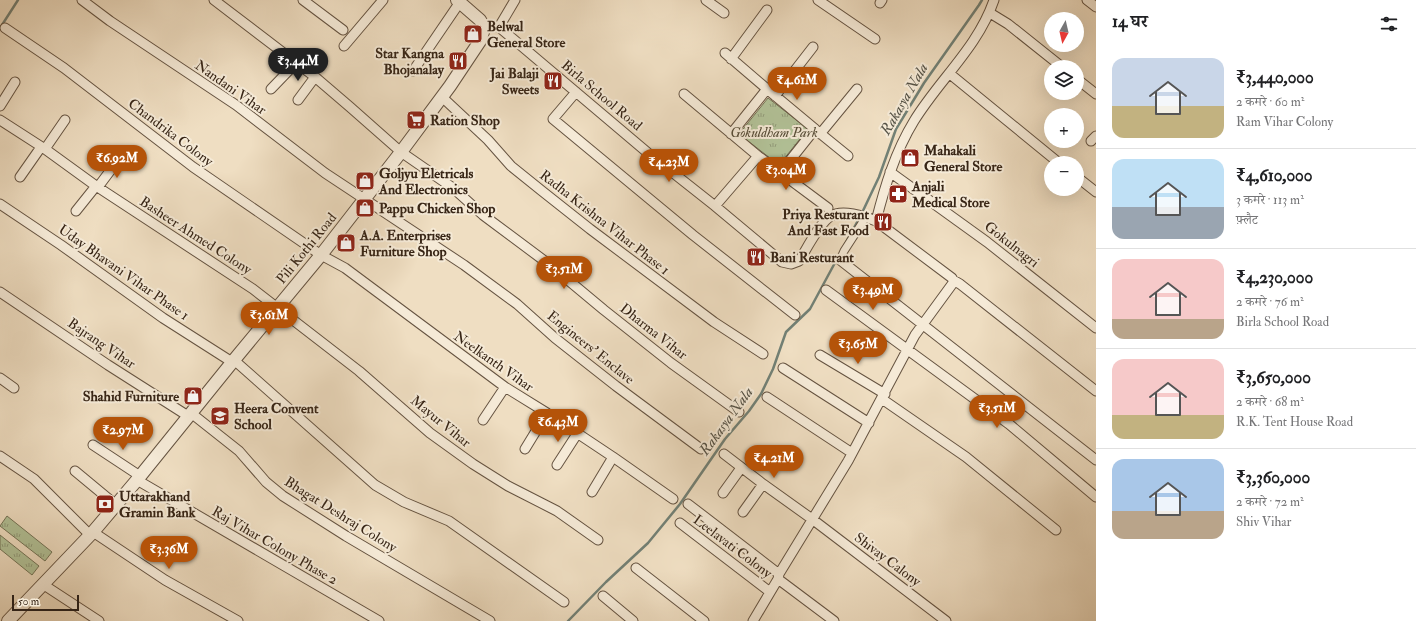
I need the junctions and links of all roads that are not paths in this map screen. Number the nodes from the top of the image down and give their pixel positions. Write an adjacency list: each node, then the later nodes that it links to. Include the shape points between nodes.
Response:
1 (82, 0): 55 (street, Nandani Vihar, via 236,105 313,165)
2 (214, 0): 23 (street, Dharma Vihar)
3 (303, 0): 18 (street)
4 (383, 0): 20 (street)
5 (515, 0): 16 (street)
6 (706, 0): 13 (street)
7 (818, 0): 19 (street)
8 (994, 0): 14 (street)
9 (1087, 0): 11 (street)
10 (458, 1): 15 (street); 24 (street)
11 (1096, 7)
12 (767, 10): 30 (street, via 728,56)
13 (724, 13)
14 (990, 13): 22 (street); 25 (street)
15 (483, 25): 16 (street); 36 (street, Pili Kothi Road, via 480,41)
16 (499, 27): 32 (street, Birla School Road)
17 (5, 28): 62 (street, Chandrika Colony, via 64,68 193,167)
18 (343, 30)
19 (875, 39)
20 (344, 46)
21 (813, 47): 35 (street)
22 (1053, 60)
23 (297, 62): 26 (street, Dharma Vihar); 29 (street)
24 (412, 71)
25 (950, 74): 47 (street); 49 (street, via 914,121)
26 (315, 77): 37 (street); 44 (street, Dharma Vihar)
27 (15, 82): 38 (street)
28 (1084, 85): 34 (street)
29 (271, 89)
30 (767, 89): 35 (street); 42 (street)
31 (857, 89): 41 (street)
32 (576, 92): 57 (street, Birla School Road); 68 (street, via 553,120 692,235)
33 (684, 94): 42 (street)
34 (1096, 94)
35 (775, 96): 41 (street)
36 (442, 97): 44 (street, Pili Kothi Road); 72 (street, Radha Krishna Vihar Phase 1, via 488,140 511,166 542,191 714,322)
37 (298, 100)
38 (0, 106)
39 (0, 120): 43 (street, Basheer Ahmed Colony)
40 (65, 120): 43 (street)
41 (818, 131): 46 (street); 50 (street)
42 (731, 134): 45 (street)
43 (43, 148): 51 (street); 53 (street, Basheer Ahmed Colony)
44 (401, 152): 55 (street, Pili Kothi Road); 82 (street, Dharma Vihar, via 453,188 483,215 550,265 671,363)
45 (758, 156): 50 (street); 57 (street)
46 (848, 156)
47 (1050, 156)
48 (119, 159): 53 (street)
49 (890, 172): 61 (street); 70 (street, Gokulnagri, via 987,242)
50 (780, 173): 58 (street)
51 (20, 177)
52 (1084, 183): 54 (street)
53 (97, 187): 59 (street); 67 (street, Basheer Ahmed Colony, via 240,280)
54 (1096, 192)
55 (364, 199): 62 (street, Pili Kothi Road); 90 (street, Engineers' Enclave, via 464,265 517,304 616,386)
56 (0, 204): 74 (street, Uday Bhavani Vihar Phase 1, via 163,318)
57 (715, 206): 60 (street, Birla School Road, via 782,262 791,264 799,261 822,223 831,215 845,213)
58 (828, 208)
59 (76, 211)
60 (865, 217): 61 (street, Birla School Road); 63 (street)
61 (876, 221): 64 (street, Birla School Road)
62 (321, 255): 67 (street, Pili Kothi Road); 78 (street, Neelkanth Vihar, via 345,268)
63 (840, 260): 69 (street)
64 (953, 280): 69 (street); 79 (street, Birla School Road)
65 (826, 290): 71 (street)
66 (0, 292): 84 (street, Bajrang Vihar, via 108,365)
67 (277, 308): 74 (street, Pili Kothi Road); 112 (street, Mayur Vihar, via 359,371 430,433 473,464 508,486 557,511)
68 (795, 315)
69 (922, 324): 71 (street); 95 (street)
70 (1096, 328)
71 (908, 349): 80 (street); 103 (street, via 1009,424)
72 (763, 354)
73 (820, 355): 80 (street)
74 (233, 361): 84 (street, Pili Kothi Road); 118 (street, Uday Bhavani Vihar Phase 1, via 375,485 404,502 449,521)
75 (783, 368): 86 (street)
76 (0, 378): 77 (street)
77 (14, 388)
78 (505, 388): 83 (street, Neelkanth Vihar); 85 (street)
79 (1096, 391)
80 (883, 396): 86 (street); 110 (street, via 966,457)
81 (767, 397): 91 (street)
82 (739, 412)
83 (547, 413): 87 (street, Neelkanth Vihar); 89 (street)
84 (190, 415): 99 (street, Pili Kothi Road); 123 (street, Bhagat Deshraj Colony, via 238,451 266,482 283,496)
85 (483, 420)
86 (869, 423): 91 (street)
87 (577, 434): 94 (street, Neelkanth Vihar); 96 (street)
88 (93, 445): 99 (street, Raj Vihar Colony Phase 2)
89 (525, 449)
90 (701, 449)
91 (852, 453): 108 (street)
92 (724, 454): 97 (street, Shivay Calony)
93 (0, 456): 111 (street, via 34,479)
94 (614, 457): 101 (street); 104 (street, Neelkanth Vihar)
95 (1096, 460)
96 (557, 465)
97 (741, 468): 100 (street, Shivay Calony); 102 (street)
98 (75, 471): 106 (street)
99 (138, 478): 106 (street, Pili Kothi Road); 122 (street, Raj Vihar Colony Phase 2)
100 (764, 484): 107 (street); 108 (street, Shivay Calony)
101 (592, 492)
102 (723, 493)
103 (1096, 497)
104 (673, 499)
105 (688, 504): 114 (street)
106 (116, 505): 111 (street, Pili Kothi Road)
107 (743, 512)
108 (812, 519): 114 (street); 128 (street, Shivay Calony)
109 (680, 523): 116 (street, Leelavati Colony)
110 (1056, 530)
111 (92, 534): 115 (street, Pili Kothi Road); 121 (street, via 165,580)
112 (598, 540)
113 (636, 568): 125 (street)
114 (778, 576): 116 (street); 127 (street)
115 (44, 585): 119 (street, Pili Kothi Road); 120 (street)
116 (770, 592): 126 (street)
117 (602, 596): 124 (street)
118 (564, 602)
119 (8, 621)
120 (99, 621)
121 (238, 621)
122 (379, 621)
123 (490, 621)
124 (633, 621)
125 (704, 621)
126 (754, 621)
127 (834, 621)
128 (946, 621)

